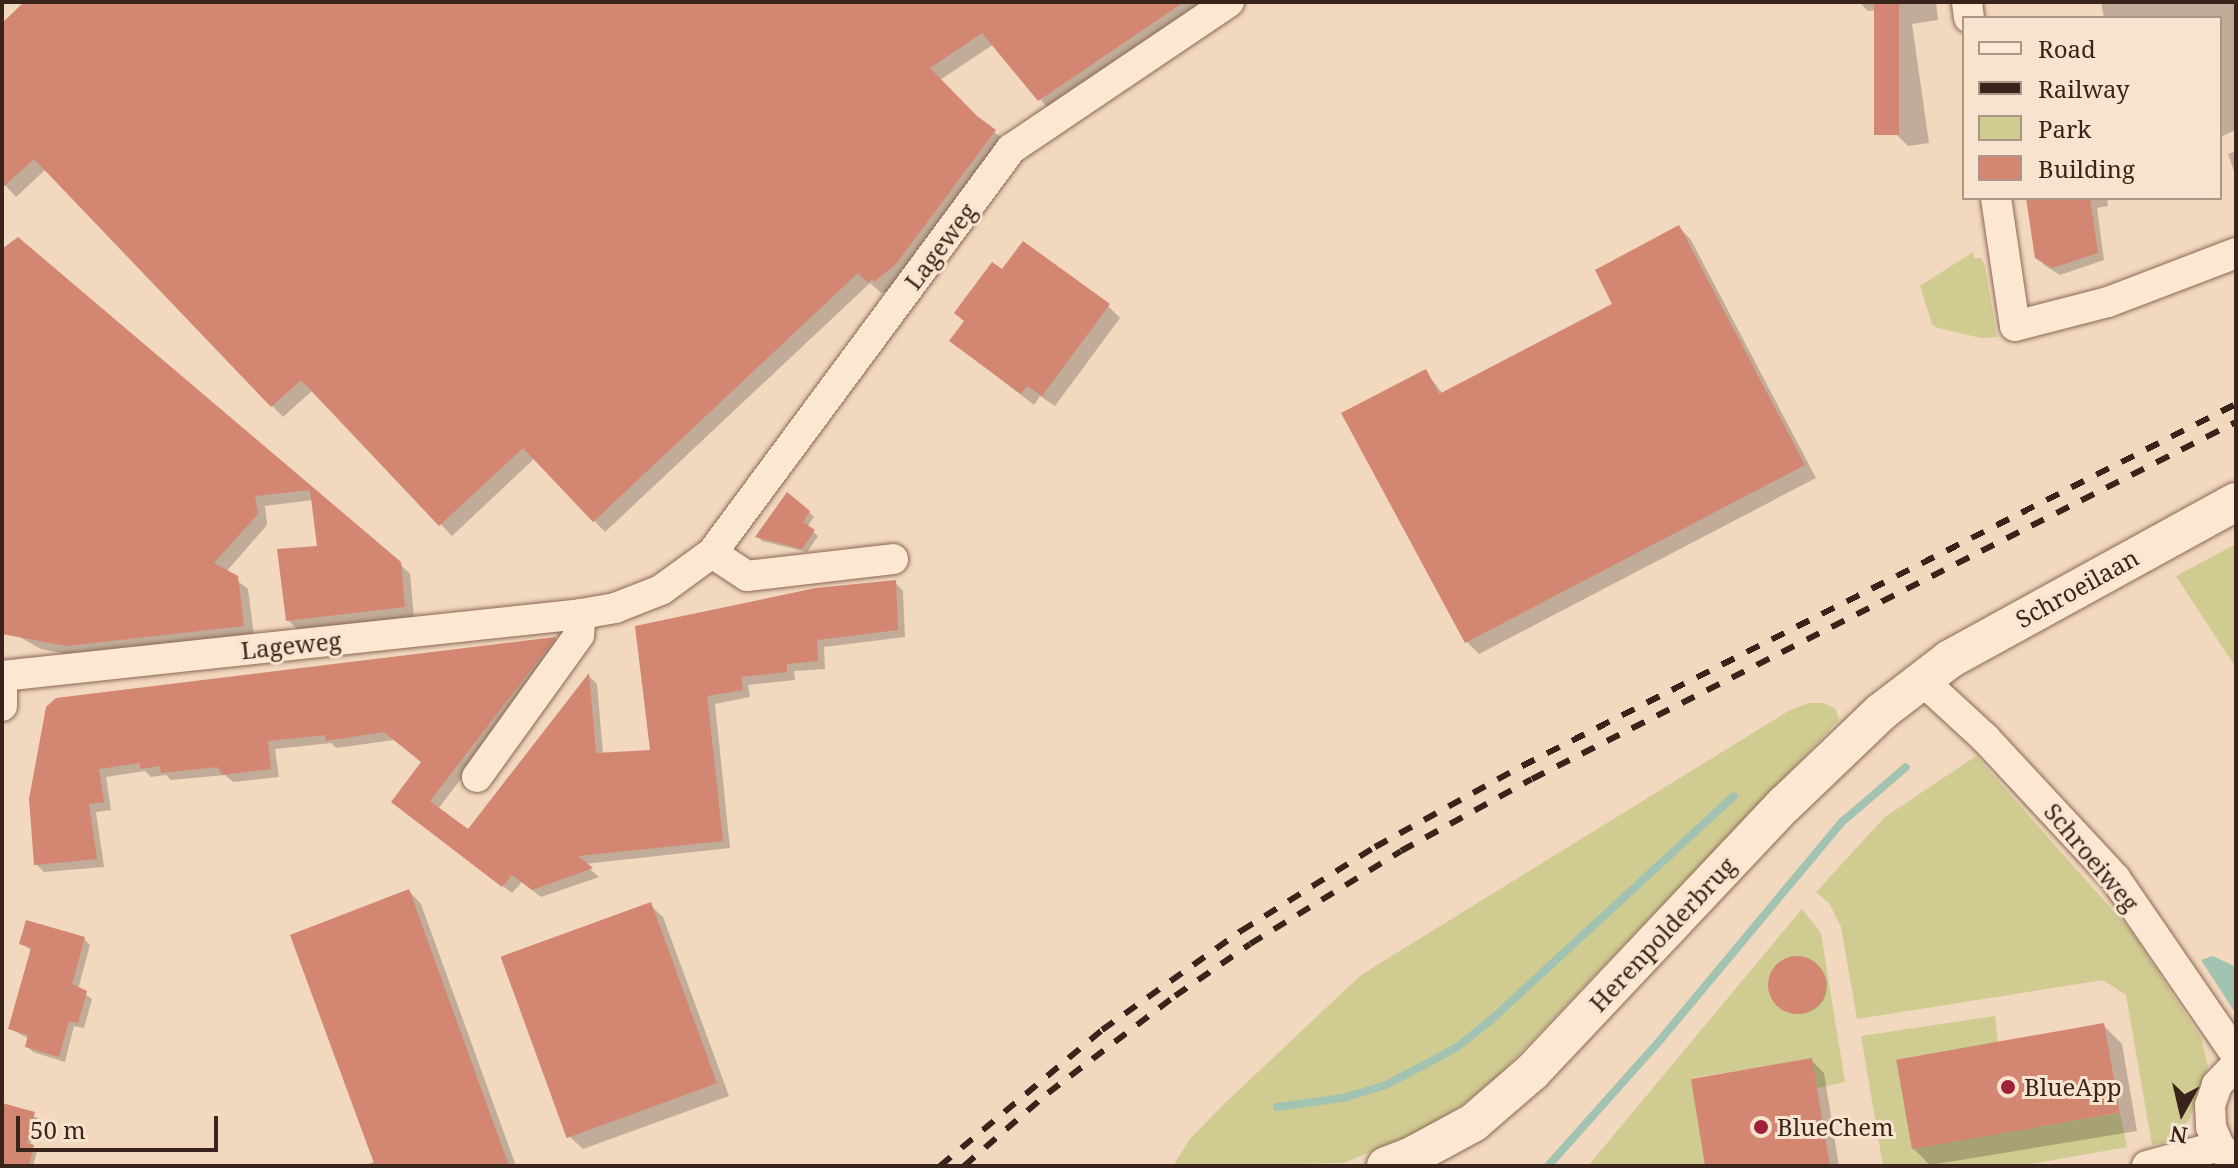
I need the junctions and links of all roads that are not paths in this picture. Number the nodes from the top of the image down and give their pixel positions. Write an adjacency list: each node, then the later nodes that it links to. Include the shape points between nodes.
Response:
1 (1229, 2): 5 (street, Lageweg, via 1011,149)
2 (1996, 200): 3 (street, via 2015,326 2108,302)
3 (2236, 253)
4 (2236, 502): 9 (street, Schroeilaan, via 1950,659)
5 (712, 553): 6 (street, via 747,576); 7 (street, Lageweg, via 651,595)
6 (893, 559)
7 (581, 614): 8 (street, Lageweg); 11 (street, via 579,635)
8 (2, 678): 10 (street)
9 (1922, 680): 12 (street, Schroeiweg, via 1985,738 2115,878); 15 (street, Herenpolderbrug, via 1785,804 1533,1071 1473,1123)
10 (2, 706)
11 (477, 777)
12 (2236, 1055)
13 (2236, 1065): 14 (street, via 2217,1085 2210,1105 2211,1127)
14 (2227, 1155): 16 (street)
15 (1386, 1166)
16 (2147, 1166)

